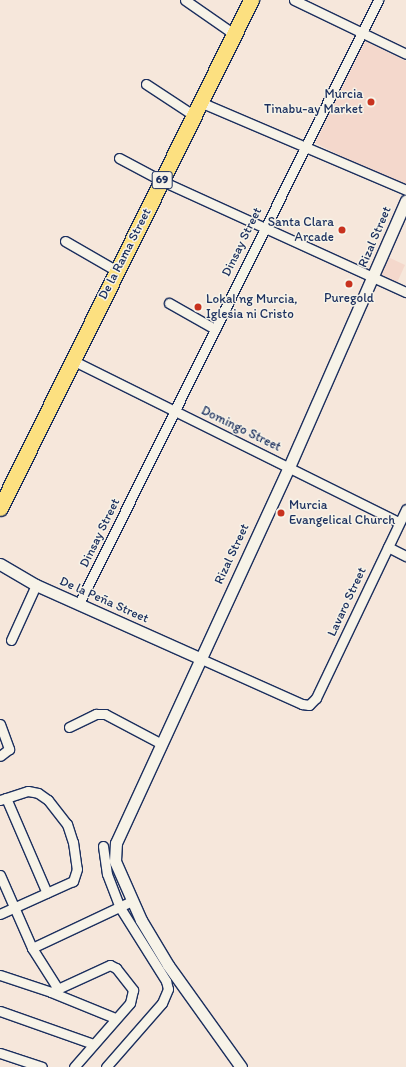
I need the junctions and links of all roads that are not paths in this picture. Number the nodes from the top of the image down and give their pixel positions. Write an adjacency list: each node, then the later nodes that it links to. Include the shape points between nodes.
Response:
1 (185, 0): 6 (street)
2 (251, 0): 6 (highway, De la Rama Street / 69)
3 (294, 0): 5 (street)
4 (378, 0): 5 (street, Dinsay Street)
5 (361, 32): 7 (street); 10 (street, Dinsay Street)
6 (234, 34): 9 (highway, De la Rama Street / 69)
7 (406, 54)
8 (146, 84): 9 (street)
9 (196, 109): 10 (street); 12 (highway, De la Rama Street / 69)
10 (304, 146): 13 (street); 15 (street, Dinsay Street)
11 (119, 158): 12 (street)
12 (162, 181): 15 (street); 17 (highway, De la Rama Street / 69)
13 (406, 190)
14 (406, 201): 18 (street, Rizal Street)
15 (263, 228): 18 (street); 21 (street, Dinsay Street)
16 (65, 241): 17 (street)
17 (116, 271): 22 (highway, De la Rama Street / 69)
18 (373, 278): 19 (street); 24 (street, Rizal Street)
19 (406, 292)
20 (169, 303): 21 (street)
21 (215, 329): 23 (street, Dinsay Street)
22 (72, 360): 23 (street, Domingo Street); 25 (highway, De la Rama Street / 69)
23 (175, 411): 24 (street, Domingo Street); 32 (street, Dinsay Street)
24 (289, 467): 27 (street, Domingo Street); 34 (street, Rizal Street)
25 (0, 508)
26 (406, 509): 27 (street, Lavaro Street)
27 (399, 522): 28 (street, Lavaro Street)
28 (388, 547): 29 (street); 34 (street, Lavaro Street, via 316,698 310,705 302,704)
29 (406, 556)
30 (0, 564): 31 (street, De la Peña Street)
31 (36, 585): 32 (street, De la Peña Street); 33 (street)
32 (79, 604): 34 (street, De la Peña Street)
33 (11, 640)
34 (199, 658): 37 (street, Rizal Street)
35 (0, 724): 38 (street, via 9,749)
36 (69, 727): 37 (street, via 96,714 105,714)
37 (160, 743): 43 (street, Rizal Street, via 116,842 115,861)
38 (0, 756)
39 (3, 799): 42 (street); 42 (street, via 28,791 38,793 48,800 67,824 73,842 75,877 73,881)
40 (103, 846): 44 (street, via 107,874)
41 (0, 875): 45 (street)
42 (47, 893): 45 (street)
43 (132, 901): 44 (street); 49 (street, Rizal Street)
44 (119, 906): 47 (street); 49 (street)
45 (14, 908): 46 (street); 47 (street)
46 (0, 914)
47 (32, 948): 50 (street)
48 (0, 976): 50 (street)
49 (171, 978): 57 (street, via 162,1003); 58 (street, Rizal Street)
50 (55, 991): 52 (street); 52 (street, via 106,966 113,966 133,994 130,1003)
51 (0, 1012): 53 (street)
52 (115, 1018): 53 (street)
53 (93, 1044): 56 (street)
54 (0, 1053): 55 (street)
55 (42, 1067)
56 (74, 1067)
57 (106, 1067)
58 (241, 1067)

